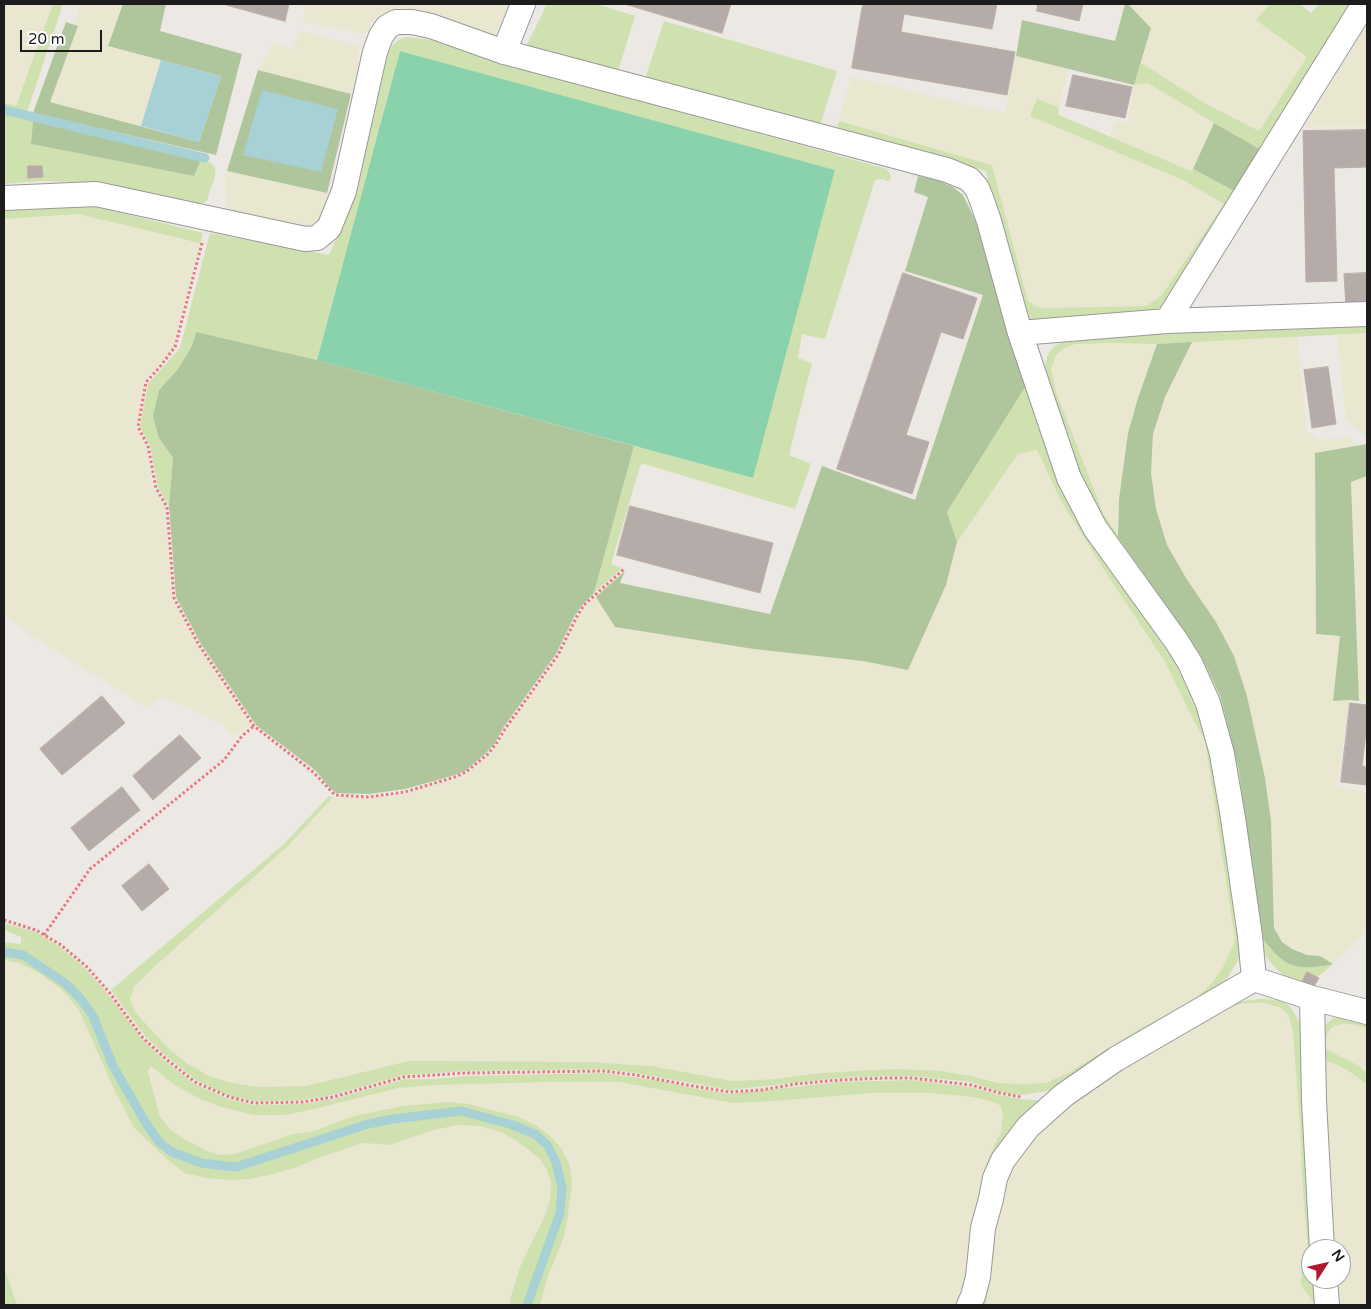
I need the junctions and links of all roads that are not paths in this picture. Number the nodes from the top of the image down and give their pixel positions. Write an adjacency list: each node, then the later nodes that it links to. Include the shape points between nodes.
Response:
1 (523, 4): 3 (street)
2 (1364, 4): 6 (street)
3 (504, 52): 4 (street, via 431,26 405,21 387,27 374,52 344,191 329,228 317,238 305,239 96,194); 7 (street, via 947,170 969,179 981,198 989,221)
4 (4, 198)
5 (1367, 314): 6 (street)
6 (1167, 321): 7 (street)
7 (1020, 333): 8 (street, via 1069,478 1081,502 1177,642 1208,703 1222,754 1233,818)
8 (1254, 980): 9 (street); 13 (street, via 1116,1059 1064,1095 1028,1127 1003,1160 995,1178 983,1228 978,1277)
9 (1312, 998): 10 (street); 11 (street)
10 (1367, 1012)
11 (1321, 1239)
12 (1325, 1289): 14 (street)
13 (969, 1305)
14 (1327, 1305)

